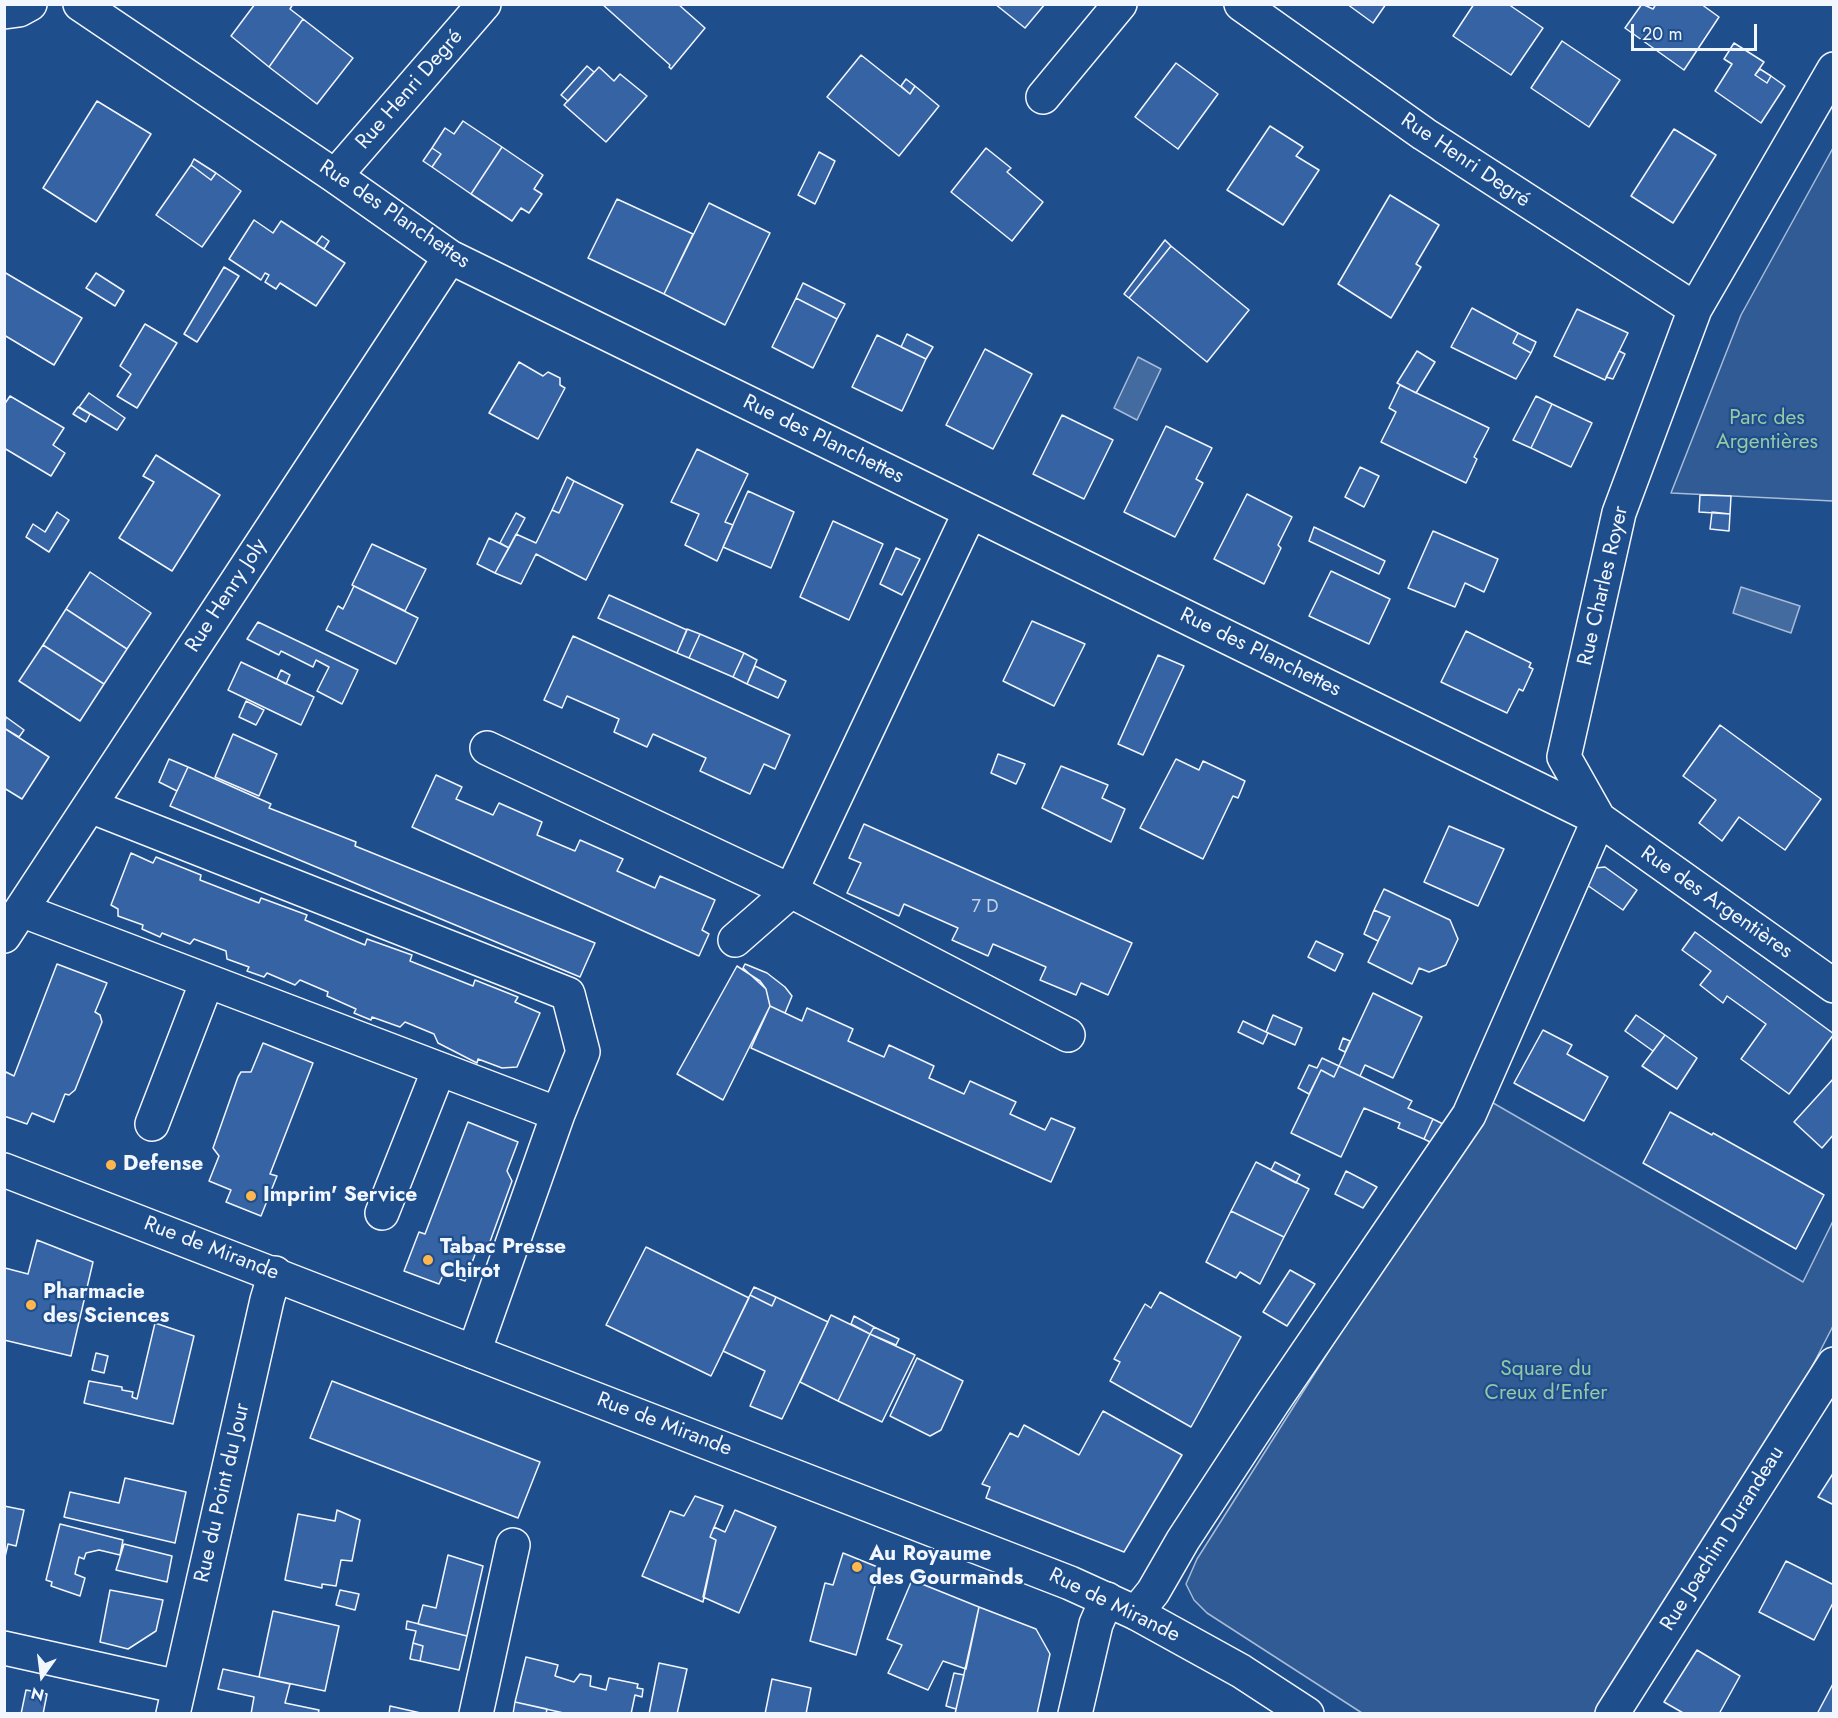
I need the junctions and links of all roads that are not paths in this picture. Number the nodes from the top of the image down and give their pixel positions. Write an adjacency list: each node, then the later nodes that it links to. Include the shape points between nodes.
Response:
1 (30, 4): 6 (street)
2 (80, 4): 9 (street, Rue des Planchettes)
3 (484, 4): 9 (street, Rue Henri Degré)
4 (1120, 4): 8 (street)
5 (1241, 4): 11 (street, Rue Henri Degré, via 1424,134)
6 (4, 12)
7 (1833, 69): 11 (street, Rue Charles Royer)
8 (1043, 98)
9 (335, 176): 10 (street, Rue des Planchettes)
10 (450, 257): 12 (street, Rue des Planchettes); 14 (street, Rue Henry Joly)
11 (1695, 309): 15 (street, Rue Charles Royer, via 1619,513 1564,757)
12 (970, 512): 15 (street, Rue des Planchettes); 16 (street)
13 (487, 748): 16 (street)
14 (90, 806): 17 (street, Rue Henry Joly); 23 (street, via 568,994 583,1052)
15 (1599, 819): 20 (street, Rue des Argentières); 32 (street, via 1469,1115 1274,1401)
16 (791, 891): 18 (street); 21 (street)
17 (13, 923): 19 (street)
18 (735, 940)
19 (207, 981): 22 (street); 24 (street)
20 (1833, 986)
21 (1068, 1035)
22 (439, 1069): 23 (street); 26 (street)
23 (558, 1114): 28 (street)
24 (152, 1124)
25 (4, 1170): 27 (street, Rue de Mirande)
26 (382, 1213)
27 (275, 1273): 28 (street, Rue de Mirande); 34 (street, Rue du Point du Jour)
28 (474, 1352): 31 (street, Rue de Mirande)
29 (1833, 1364): 38 (street, Rue Joachim Durandeau)
30 (513, 1545): 35 (street)
31 (1107, 1599): 32 (street, Rue de Mirande); 36 (street, via 1096,1624)
32 (1136, 1614): 37 (street, Rue de Mirande, via 1241,1671)
33 (4, 1648): 34 (street)
34 (176, 1700)
35 (476, 1713)
36 (1075, 1713)
37 (1307, 1713)
38 (1612, 1713)

